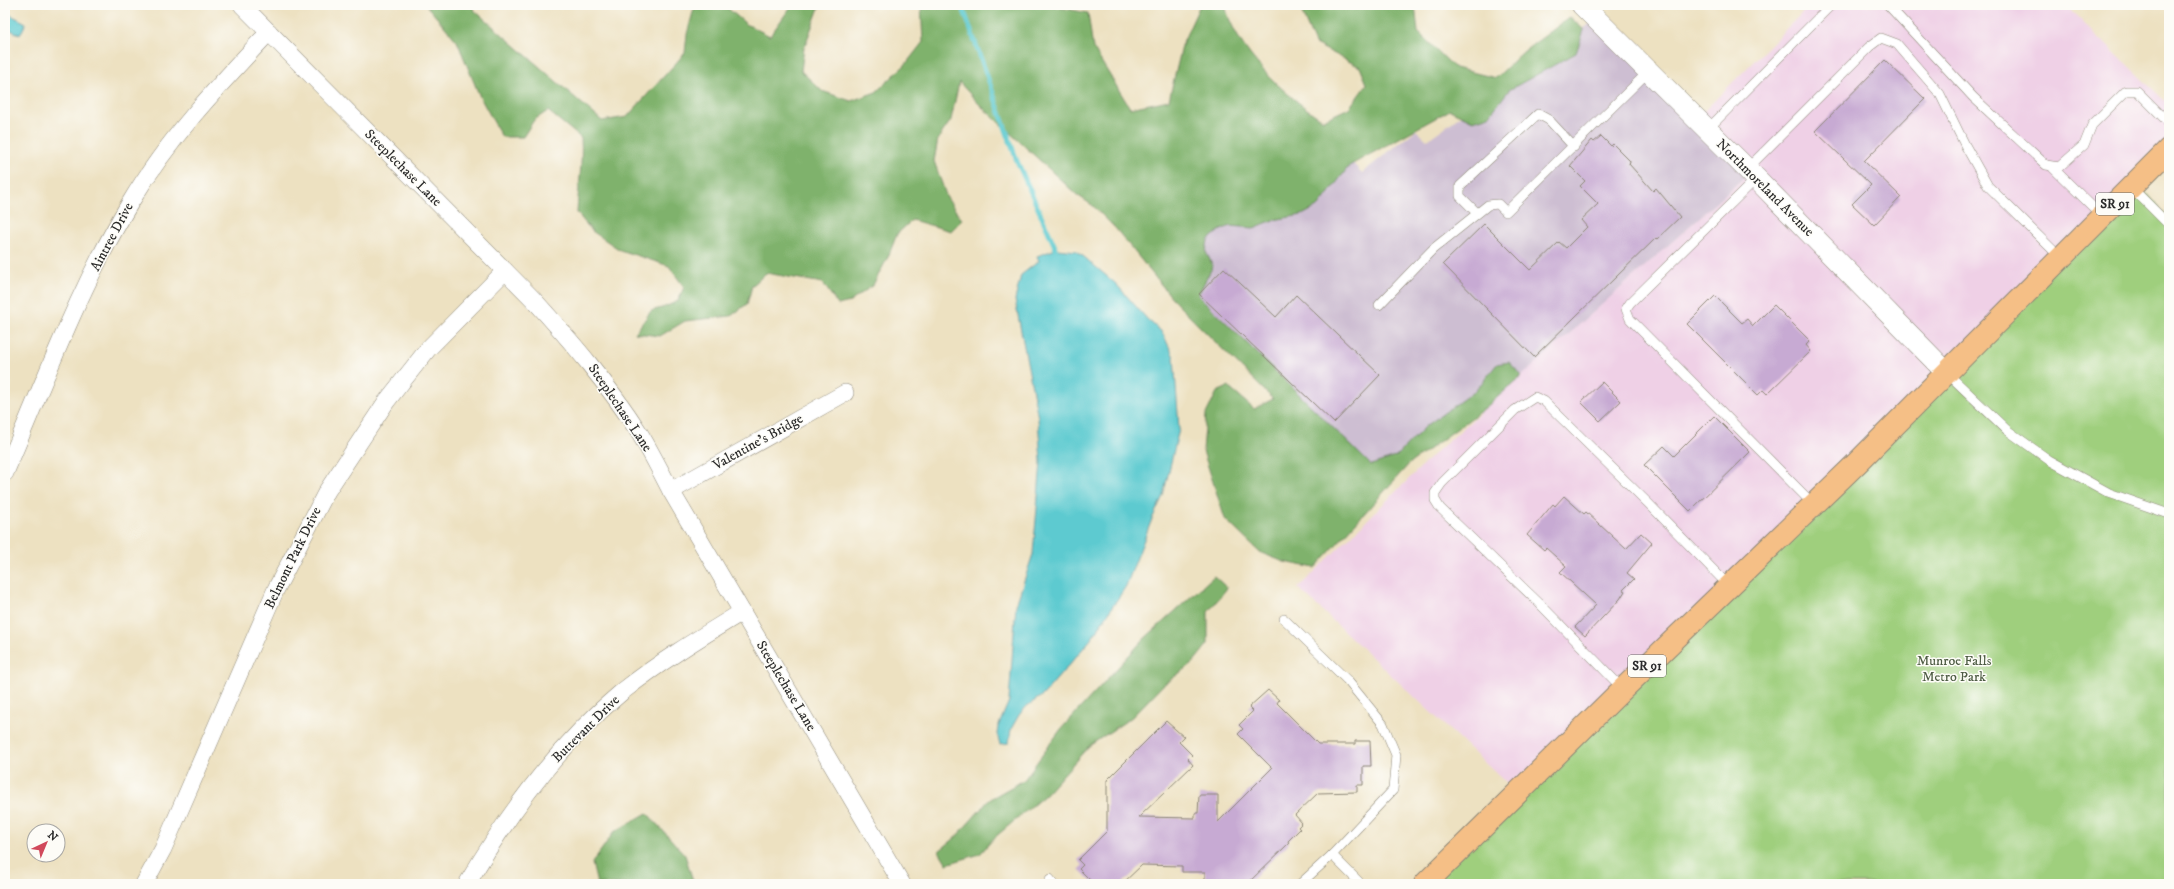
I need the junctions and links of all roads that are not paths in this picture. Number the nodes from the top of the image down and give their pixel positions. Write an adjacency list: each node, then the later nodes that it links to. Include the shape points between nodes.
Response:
1 (242, 5): 5 (street, Steeplechase Lane)
2 (1582, 5): 6 (street, Northmoreland Avenue)
3 (1831, 5): 8 (lane)
4 (1888, 5): 11 (lane, via 1973,97 2032,154)
5 (269, 32): 18 (street, Steeplechase Lane); 22 (street, Aintree Drive, via 180,130 130,204 92,275)
6 (1648, 72): 8 (street, Northmoreland Avenue); 9 (lane)
7 (2169, 123): 11 (lane, via 2137,91 2126,91 2092,125 2084,145 2059,167)
8 (1707, 130): 12 (street, Northmoreland Avenue)
9 (1574, 147): 14 (lane, via 1506,212 1498,204 1488,205); 14 (lane, via 1549,120 1538,114 1460,186 1460,196)
10 (2169, 150): 13 (main road, SR 91)
11 (2053, 168): 15 (lane)
12 (1752, 174): 17 (lane, via 1869,47 1881,38 1897,44 1940,94 1988,186); 20 (street, Northmoreland Avenue); 24 (lane, via 1626,309 1630,319)
13 (2131, 187): 15 (main road, SR 91); 16 (lane)
14 (1477, 213): 19 (lane, via 1433,249)
15 (2102, 216): 17 (main road, SR 91)
16 (2169, 225)
17 (2061, 258): 20 (main road, SR 91)
18 (505, 271): 23 (street, Steeplechase Lane, via 566,335 614,396 640,435); 31 (street, Belmont Park Drive, via 428,349 386,402 327,491 276,589 163,849)
19 (1379, 305)
20 (1947, 373): 24 (main road, SR 91); 25 (lane, via 2007,430 2049,460 2109,493)
21 (845, 393): 23 (street, Valentine's Bridge)
22 (5, 473)
23 (671, 491): 27 (street, Steeplechase Lane)
24 (1814, 505): 26 (main road, SR 91)
25 (2169, 514)
26 (1729, 586): 29 (main road, SR 91); 29 (lane, via 1544,401 1535,397 1515,410 1442,483 1435,493 1435,500 1440,508 1535,598)
27 (742, 612): 32 (street, Buttevant Drive, via 666,660 623,692 584,727 523,797); 33 (street, Steeplechase Lane)
28 (1284, 619): 30 (lane, via 1347,680 1383,724 1396,755 1393,790)
29 (1623, 689): 36 (main road, SR 91)
30 (1332, 855): 34 (lane); 35 (lane)
31 (144, 884)
32 (467, 884)
33 (902, 884)
34 (1300, 884)
35 (1361, 884)
36 (1425, 884)

